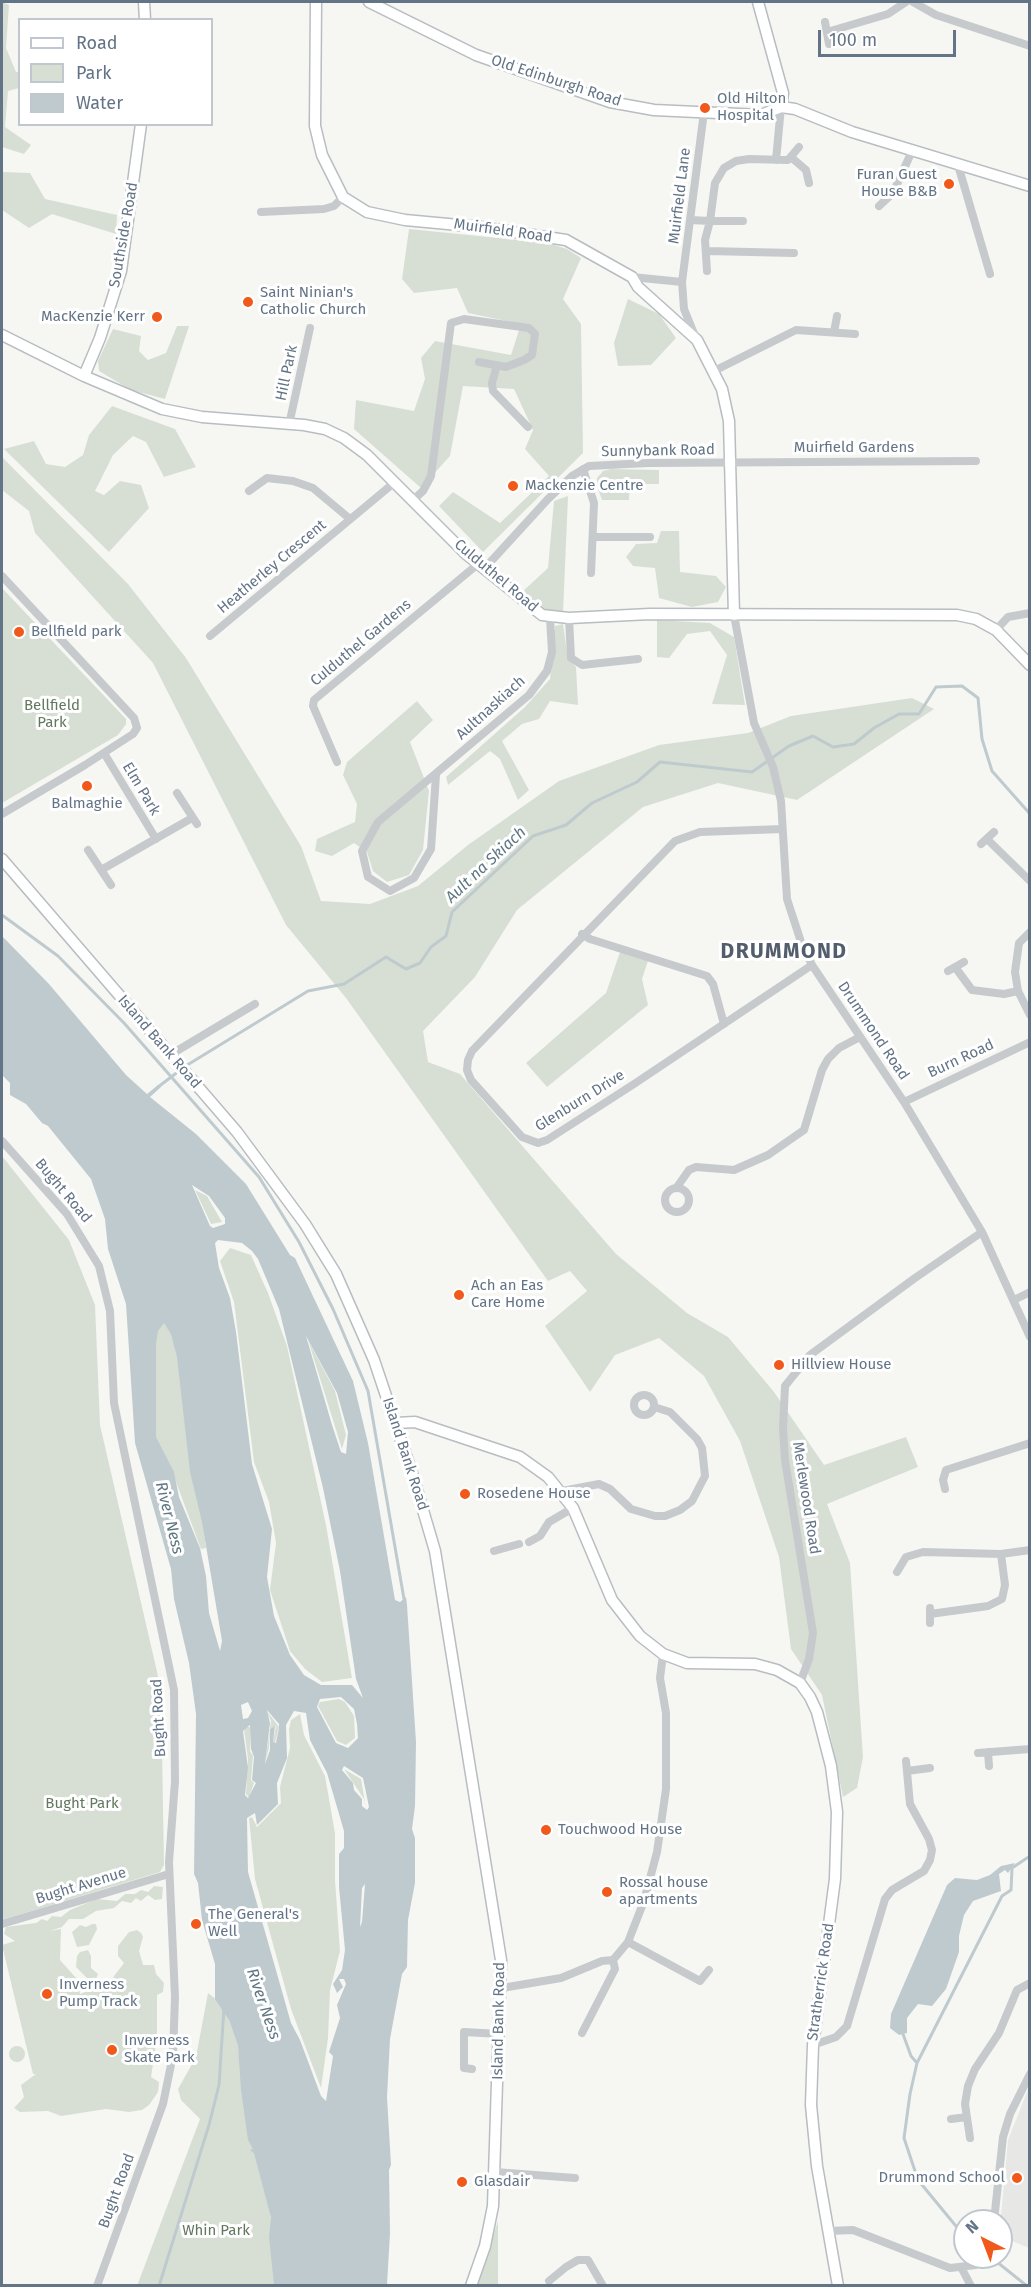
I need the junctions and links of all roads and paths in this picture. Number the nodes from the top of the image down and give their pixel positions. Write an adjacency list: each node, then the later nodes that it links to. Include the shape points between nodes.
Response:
1 (144, 2): 7 (street)
2 (316, 2): 22 (street, via 315,126 321,155)
3 (369, 2): 13 (street, Old Edinburgh Road, via 476,55 610,102 654,110)
4 (758, 2): 12 (street, via 783,93)
5 (906, 2): 9 (street, via 888,14)
6 (913, 2): 11 (street, via 936,15)
7 (145, 18)
8 (825, 22): 9 (street)
9 (827, 32): 10 (street)
10 (829, 44)
11 (1029, 45)
12 (781, 107): 13 (street, Old Edinburgh Road, via 761,115); 16 (street); 18 (street)
13 (704, 112): 25 (street, Muirfield Lane)
14 (141, 126): 43 (street, Southside Road, via 121,271)
15 (799, 147): 17 (street)
16 (912, 151): 19 (street); 23 (street, via 893,192)
17 (792, 158): 18 (street); 20 (street, via 806,170)
18 (776, 160): 26 (street, via 736,161 724,168 715,183)
19 (958, 165): 21 (street); 31 (street)
20 (809, 183)
21 (1029, 186)
22 (343, 197): 24 (street, via 324,209); 32 (street, Muirfield Road, via 367,212 405,220 567,240)
23 (879, 206)
24 (261, 212)
25 (690, 220): 26 (street); 33 (street, Muirfield Lane)
26 (710, 221): 27 (street); 28 (street, via 705,240)
27 (743, 221)
28 (707, 251): 29 (street); 30 (street)
29 (794, 253)
30 (707, 271)
31 (990, 274)
32 (632, 277): 33 (street); 39 (street, Muirfield Road, via 638,287)
33 (682, 282): 39 (street, Muirfield Lane, via 684,309)
34 (837, 316): 36 (street)
35 (310, 328): 44 (street, Hill Park)
36 (834, 332): 37 (street); 42 (street, via 796,330)
37 (855, 334)
38 (2, 335): 43 (street, Culduthel Road)
39 (697, 340): 42 (street, Muirfield Road)
40 (479, 362): 41 (street)
41 (497, 365): 45 (street, via 493,391); 51 (street, via 514,365 532,355 535,334 529,328 464,319 451,323 431,476)
42 (714, 371): 47 (street, Muirfield Road, via 726,405)
43 (84, 376): 44 (street, Culduthel Road, via 162,409)
44 (289, 425): 49 (street, Culduthel Road, via 325,429 344,438)
45 (528, 427)
46 (976, 460): 47 (street, Muirfield Gardens)
47 (731, 463): 48 (street, Sunnybank Road, via 599,464); 59 (street, Muirfield Road)
48 (583, 469): 53 (street, via 594,503); 55 (street, Sunnybank Road)
49 (395, 482): 51 (street, Culduthel Road); 52 (street, Heatherley Crescent)
50 (249, 491): 52 (street, Heatherley Crescent, via 267,478 292,481 313,488)
51 (413, 500): 55 (street, Culduthel Road)
52 (350, 519): 63 (street, Heatherley Crescent)
53 (593, 537): 54 (street); 56 (street)
54 (650, 537)
55 (481, 567): 60 (street, Culduthel Road); 67 (street, Culduthel Gardens, via 314,700 313,706)
56 (591, 573)
57 (2, 576): 66 (street, via 134,718 137,728 133,734)
58 (1029, 613): 62 (street, via 1008,617)
59 (734, 615): 61 (street, Culduthel Road); 62 (street, Culduthel Road, via 941,613 976,619); 71 (street, Drummond Road, via 754,723 773,766 781,801)
60 (550, 618): 61 (street, Culduthel Road); 68 (street, Aultnaskiach, via 552,652 547,671 529,695)
61 (569, 618): 64 (street, via 571,658 582,665)
62 (996, 630): 65 (street, Culduthel Road)
63 (210, 636)
64 (638, 659)
65 (1029, 665)
66 (104, 753): 70 (street); 73 (street, Elm Park)
67 (337, 762)
68 (436, 775): 68 (street, Aultnaskiach, via 431,849 414,878 390,891 368,877 362,851 378,822)
69 (177, 793): 73 (street, Elm Park, via 194,821)
70 (2, 814)
71 (782, 829): 80 (street, Glenburn Drive, via 700,832 675,841); 82 (street, Drummond Road, via 787,899)
72 (994, 832): 77 (street, via 984,841)
73 (156, 839): 76 (street, Elm Park)
74 (88, 849): 76 (street)
75 (2, 859): 89 (street, Island Bank Road)
76 (101, 870): 78 (street)
77 (1029, 881)
78 (111, 885)
79 (1029, 932): 83 (street, via 1022,938 1017,954)
80 (582, 934): 86 (street, via 707,976); 86 (street, Glenburn Drive, via 472,1051 468,1060 471,1080 522,1137 538,1143 547,1140)
81 (964, 962): 83 (street, via 952,969 972,990 1004,994)
82 (812, 965): 86 (street, Glenburn Drive); 87 (street, Drummond Road)
83 (1018, 991): 85 (street)
84 (255, 1004): 89 (street)
85 (1029, 1015)
86 (724, 1024)
87 (860, 1037): 90 (street, Drummond Road); 92 (street, via 828,1059 804,1130 768,1155 734,1170 689,1170)
88 (1029, 1042): 90 (street, Burn Road)
89 (170, 1055): 98 (street, Island Bank Road, via 237,1132 305,1224 336,1274 374,1360)
90 (904, 1102): 93 (street, Drummond Road)
91 (2, 1141): 119 (street, Bught Road, via 67,1214 89,1246 106,1291 114,1403 174,1690 175,1781)
92 (677, 1187)
93 (982, 1232): 95 (street, Drummond Road); 111 (street, Merlewood Road, via 810,1355 792,1375 783,1396 785,1460 813,1633)
94 (1029, 1292): 95 (street)
95 (1014, 1300): 96 (street, Drummond Road)
96 (1029, 1337)
97 (654, 1407): 101 (street, via 670,1412 702,1448 705,1476 693,1501 665,1516 655,1516 631,1509 599,1484)
98 (396, 1423): 101 (street, via 415,1422 520,1457); 125 (street, Island Bank Road, via 435,1551 489,1881)
99 (1029, 1443): 100 (street, via 946,1470)
100 (945, 1489)
101 (562, 1491): 102 (street)
102 (573, 1508): 103 (street, via 549,1522 540,1536); 110 (street, via 612,1600 640,1636)
103 (529, 1542)
104 (519, 1544): 106 (street)
105 (1029, 1550): 107 (street)
106 (494, 1551)
107 (1001, 1554): 108 (street, via 923,1552 906,1557); 109 (street, via 1005,1585 1002,1599 988,1606)
108 (897, 1572)
109 (930, 1615)
110 (663, 1654): 111 (street, via 687,1663 755,1664 777,1670); 121 (street, via 660,1678 666,1713 666,1789 657,1852)
111 (800, 1683): 128 (street, Stratherrick Road, via 817,1712 831,1766 837,1812 835,1879)
112 (1029, 1749): 113 (street)
113 (988, 1752): 114 (street); 116 (street)
114 (978, 1753)
115 (906, 1761): 118 (street)
116 (988, 1766)
117 (930, 1768): 118 (street)
118 (907, 1771): 128 (street, via 910,1804 929,1839 930,1860 924,1870 892,1890 885,1899 847,2026 836,2037)
119 (169, 1874): 120 (street, Bught Avenue); 141 (street, Bught Road, via 175,1997 173,2055 163,2104)
120 (2, 1924)
121 (628, 1942): 122 (street); 123 (street, via 700,1981)
122 (613, 1960): 125 (street, via 561,1978); 126 (street, via 615,1969)
123 (709, 1970)
124 (1029, 1983): 131 (street, via 1017,1990 999,2033 975,2068 968,2086)
125 (502, 1988): 127 (street, Island Bank Road)
126 (582, 2033)
127 (500, 2034): 129 (street, via 464,2032 464,2068); 134 (street, Island Bank Road)
128 (813, 2045): 137 (street, Stratherrick Road, via 811,2105)
129 (472, 2069)
130 (1029, 2074): 136 (street, via 1003,2137)
131 (967, 2117): 132 (street); 133 (street)
132 (951, 2119)
133 (970, 2138)
134 (495, 2172): 135 (street); 142 (street, Island Bank Road, via 485,2246)
135 (575, 2178)
136 (995, 2209)
137 (828, 2231): 138 (street, via 853,2230 930,2262); 144 (street, Stratherrick Road)
138 (953, 2267)
139 (962, 2269): 145 (street)
140 (549, 2281): 143 (street, via 578,2260 588,2260)
141 (97, 2286)
142 (471, 2286)
143 (603, 2286)
144 (838, 2286)
145 (971, 2286)

